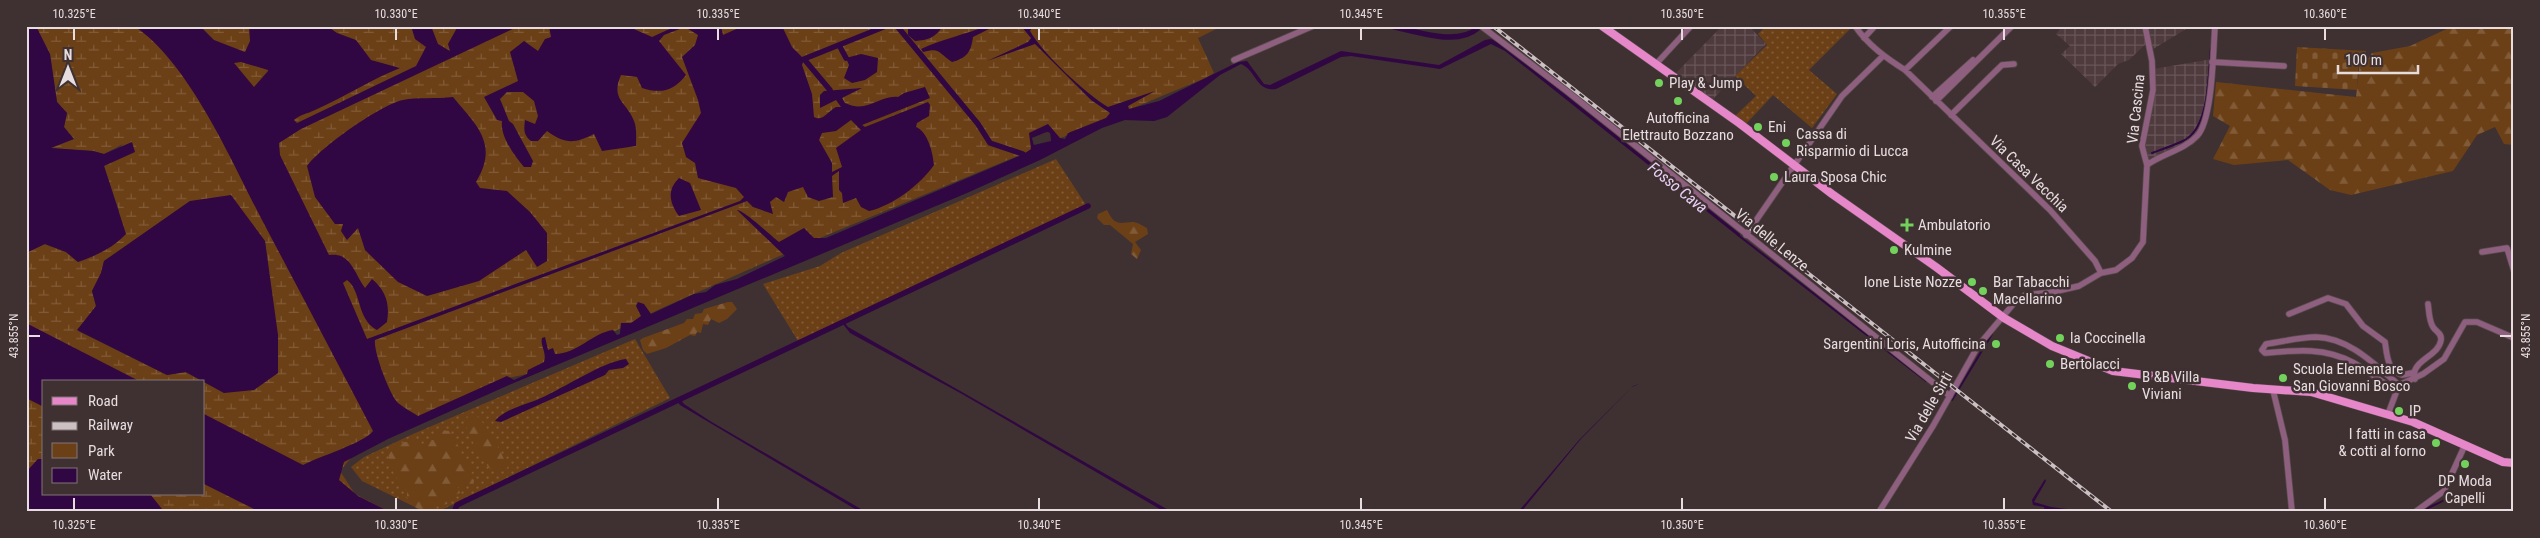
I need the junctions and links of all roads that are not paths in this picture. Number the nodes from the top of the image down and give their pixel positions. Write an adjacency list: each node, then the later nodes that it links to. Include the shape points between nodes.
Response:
1 (1312, 26): 14 (street)
2 (1602, 26): 16 (main road)
3 (1691, 26): 16 (street)
4 (1855, 26): 11 (street, Via Casa Vecchia)
5 (1875, 26): 11 (street)
6 (1951, 26): 19 (street)
7 (2012, 26): 20 (street)
8 (2145, 26): 23 (street, Via Cascina, via 2154,90 2142,146)
9 (2215, 26): 15 (street)
10 (1484, 27): 24 (street, Via delle Lenze)
11 (1864, 38): 13 (street, Via Casa Vecchia)
12 (1978, 55): 20 (street)
13 (1883, 56): 19 (street, Via Casa Vecchia); 22 (street, via 1842,96)
14 (1234, 60)
15 (2212, 62): 18 (street); 23 (street, via 2209,107 2204,125 2197,136)
16 (1656, 64): 22 (main road)
17 (2014, 64): 21 (street, via 2002,65)
18 (2284, 66)
19 (1906, 70): 20 (street, Via Casa Vecchia)
20 (1934, 99): 21 (street, Via Casa Vecchia)
21 (1951, 115): 27 (street, Via Casa Vecchia, via 2050,210 2095,261)
22 (1794, 165): 24 (street); 30 (main road)
23 (2147, 165): 27 (street, Via Cascina, via 2143,242 2132,258 2116,270)
24 (1746, 235): 35 (street, Via delle Lenze)
25 (2482, 252): 26 (street, via 2507,248)
26 (2514, 271)
27 (2101, 273): 30 (street, Via delle Sirti, via 2079,286 2025,295 2015,302)
28 (2428, 304): 32 (street, via 2432,325 2441,340 2439,347 2416,368)
29 (2289, 314): 32 (street, via 2328,298 2346,304 2363,326 2385,342 2386,357 2393,369 2402,376)
30 (2004, 318): 34 (main road, via 2052,346 2113,371); 35 (street, Via delle Sirti, via 1978,346)
31 (2514, 338): 32 (street, via 2478,322 2465,322 2444,359)
32 (2415, 376): 33 (street)
33 (2398, 387): 33 (street, via 2340,356 2324,352 2262,350 2266,344 2304,338 2335,340 2356,349); 36 (street)
34 (2273, 390): 36 (main road, via 2311,392); 40 (street, via 2285,440)
35 (1949, 398): 39 (street, Via delle Sirti)
36 (2388, 414): 37 (main road)
37 (2465, 444): 38 (main road, via 2504,462); 41 (street, via 2444,491)
38 (2514, 463)
39 (1880, 512)
40 (2292, 512)
41 (2415, 512)

